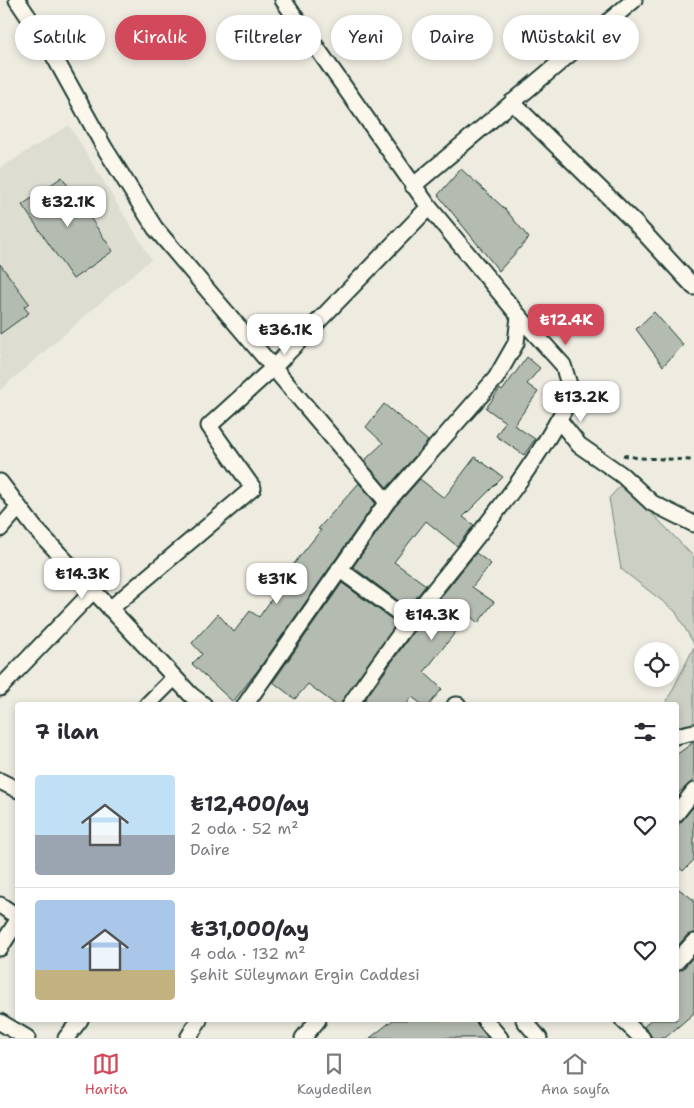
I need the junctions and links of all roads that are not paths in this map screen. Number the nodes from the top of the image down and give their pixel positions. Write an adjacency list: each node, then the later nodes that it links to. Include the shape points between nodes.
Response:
1 (17, 0): 9 (street, via 50,49 104,147 155,228)
2 (282, 0): 5 (street)
3 (634, 0): 4 (street)
4 (512, 102): 5 (street); 7 (street, via 635,223)
5 (413, 186): 6 (street)
6 (429, 207): 8 (street); 9 (street)
7 (694, 288)
8 (519, 316): 10 (street, via 563,365 572,394); 12 (street, via 516,343 496,378)
9 (274, 367): 12 (street); 18 (street, via 209,426 253,488)
10 (559, 420): 14 (street, via 579,445 622,475 652,503); 19 (street, via 546,444)
11 (0, 482): 13 (street)
12 (387, 502): 16 (street)
13 (19, 507): 15 (street); 17 (street)
14 (694, 524)
15 (0, 529)
16 (339, 569): 19 (street); 24 (street)
17 (93, 591): 18 (street); 21 (street)
18 (110, 609): 20 (street)
19 (410, 621): 25 (street)
20 (174, 678): 22 (street); 23 (street)
21 (0, 688)
22 (193, 700)
23 (150, 702)
24 (247, 702)
25 (352, 702)
26 (694, 732): 27 (street)
27 (679, 735)
28 (0, 781): 29 (street)
29 (15, 788)
30 (694, 791): 31 (street)
31 (679, 810)
32 (0, 905): 33 (street)
33 (15, 916)
34 (15, 923): 36 (street)
35 (694, 942): 37 (street)
36 (0, 948)
37 (679, 959)
38 (0, 1022): 45 (street)
39 (78, 1022): 46 (street)
40 (198, 1022): 47 (street)
41 (316, 1022): 48 (street)
42 (487, 1022): 49 (street)
43 (526, 1022): 50 (street)
44 (625, 1022): 51 (street)
45 (27, 1038)
46 (66, 1038)
47 (188, 1038)
48 (303, 1038)
49 (500, 1038)
50 (539, 1038)
51 (642, 1038)

